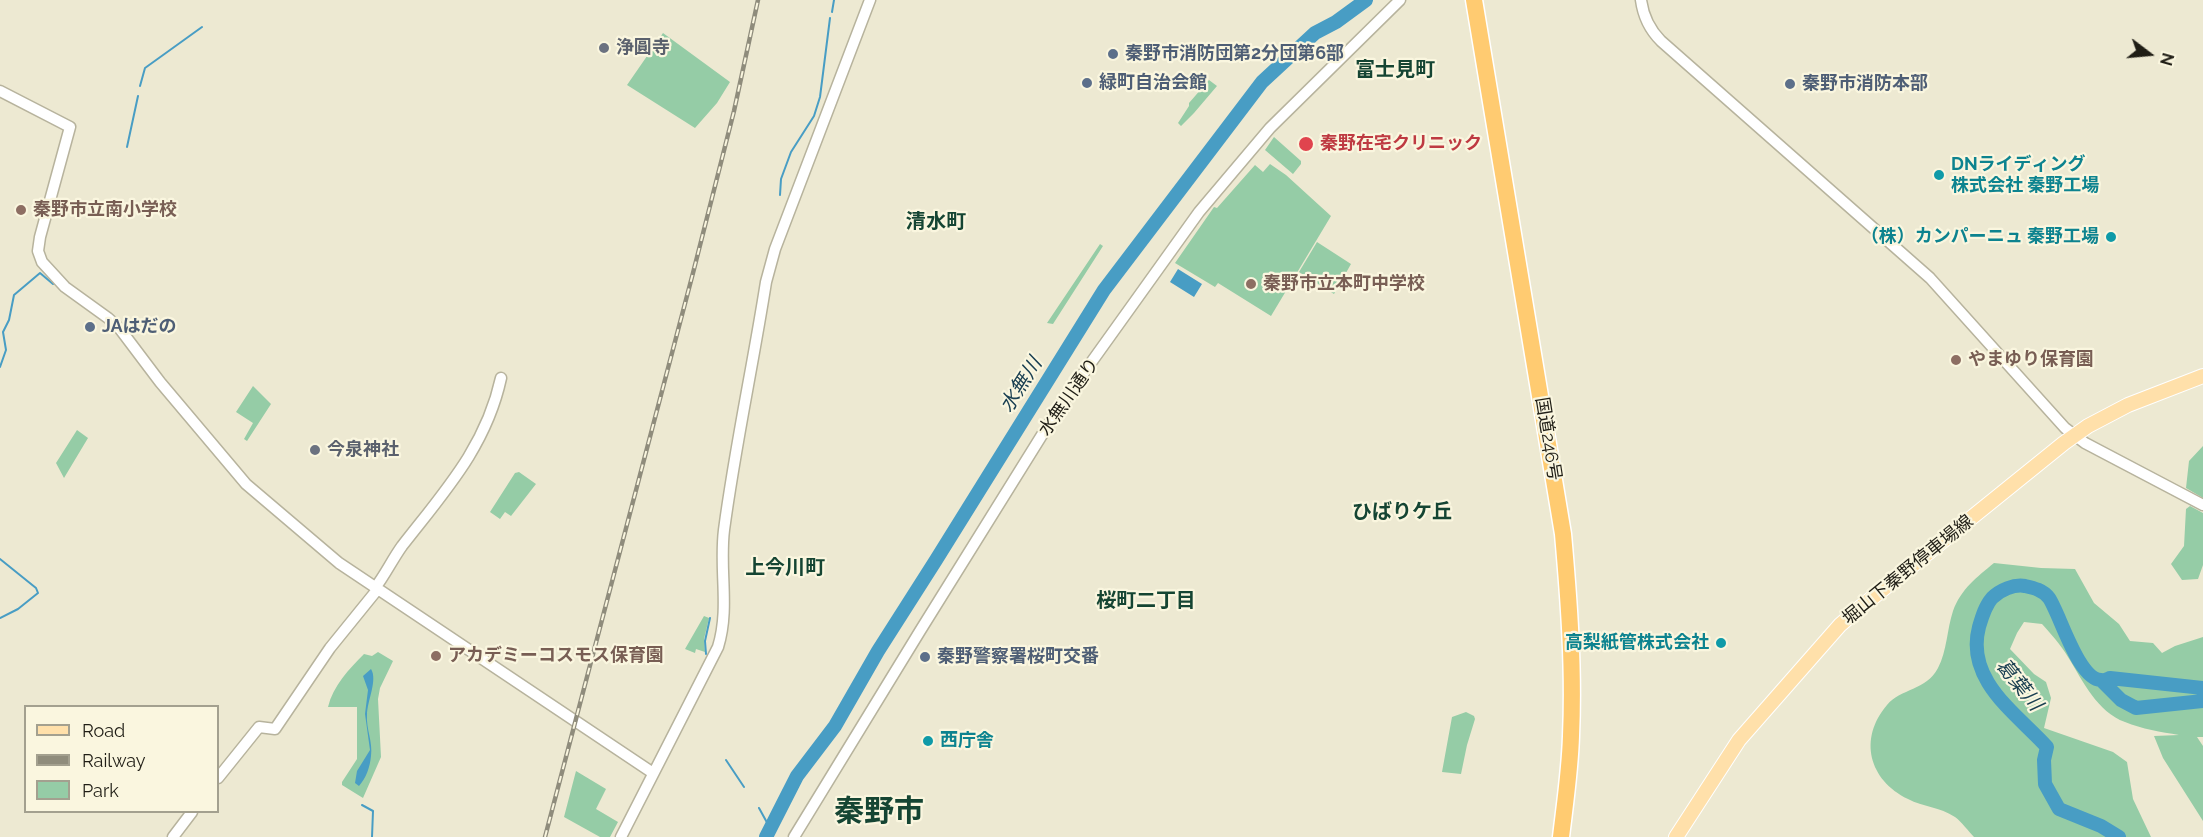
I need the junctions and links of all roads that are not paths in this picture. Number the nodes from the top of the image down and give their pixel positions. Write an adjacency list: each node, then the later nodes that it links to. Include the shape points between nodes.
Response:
1 (870, 0): 11 (street, via 766,282 724,530 725,610 721,638)
2 (1400, 0): 16 (street, 水無川通り, via 1270,128 1199,212 1060,406)
3 (1474, 0): 17 (highway, 国道246号, via 1564,543 1572,692)
4 (1641, 0): 8 (street, via 1660,41 1930,278)
5 (0, 91): 10 (street, via 70,128 40,237 38,251 42,262 65,287 120,330 246,484 339,563)
6 (2203, 376): 8 (main road, 堀山下秦野停車場線, via 2128,405)
7 (501, 378): 10 (street, via 485,427 467,461 397,554)
8 (2075, 436): 9 (street); 18 (main road, 堀山下秦野停車場線, via 1840,625 1739,740)
9 (2203, 506)
10 (376, 589): 11 (street); 12 (street, via 275,729 258,727)
11 (653, 773): 15 (street)
12 (219, 777)
13 (191, 813): 14 (street)
14 (173, 837)
15 (621, 837)
16 (794, 837)
17 (1561, 837)
18 (1676, 837)

